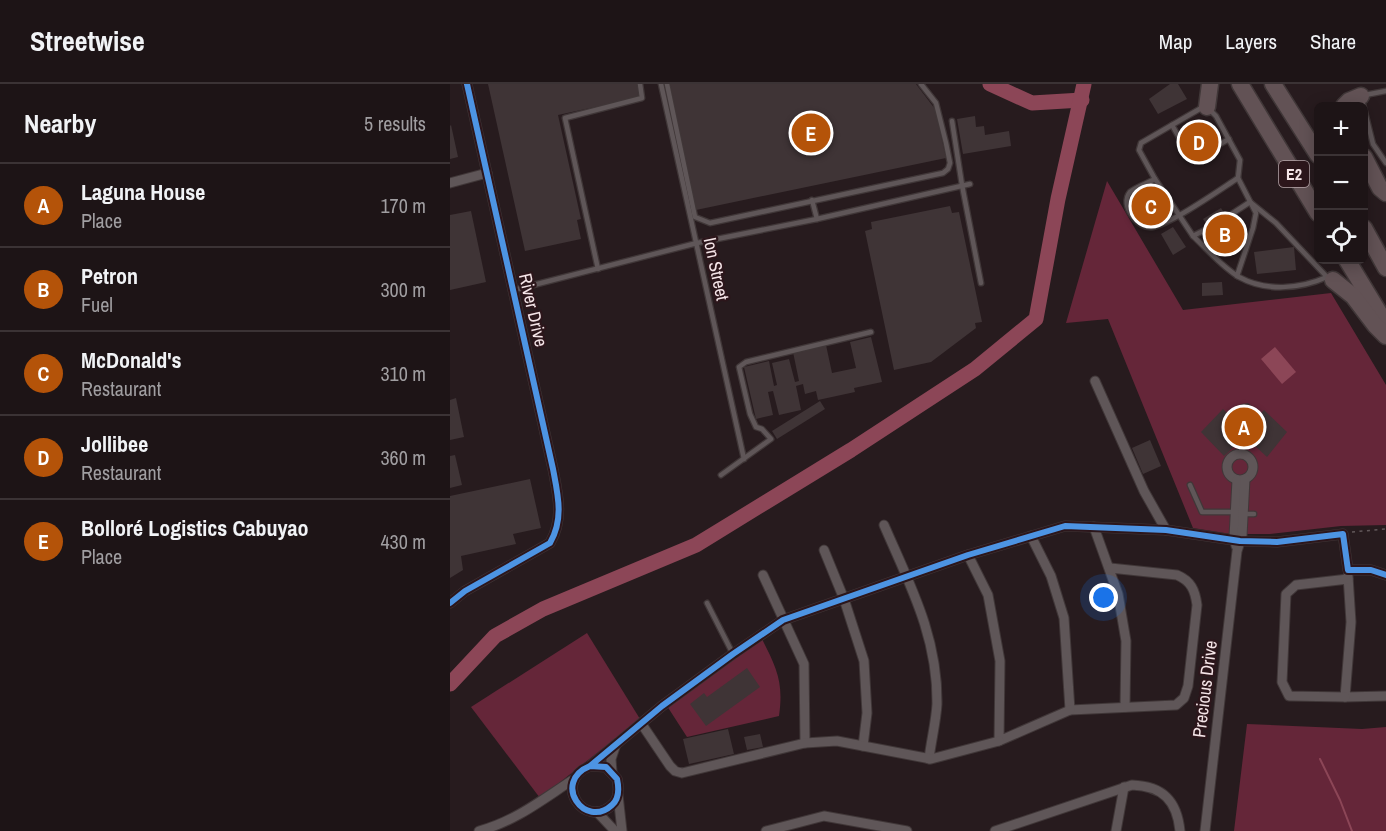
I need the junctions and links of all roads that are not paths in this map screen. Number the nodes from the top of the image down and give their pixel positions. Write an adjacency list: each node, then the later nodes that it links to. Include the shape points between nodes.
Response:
1 (467, 84): 20 (street, River Drive)
2 (640, 84): 41 (lane, via 642,98 565,118)
3 (661, 84): 38 (lane, Ion Street)
4 (667, 84): 27 (lane, via 695,217 710,223)
5 (921, 84): 27 (lane, via 936,103 950,163 948,169)
6 (1210, 84): 13 (highway)
7 (1240, 84): 29 (highway, E2)
8 (1273, 84): 17 (highway, E2)
9 (1376, 84): 10 (lane)
10 (1383, 91): 11 (lane)
11 (1361, 96): 12 (highway); 18 (lane, via 1373,144)
12 (1348, 102)
13 (1207, 107): 15 (lane); 16 (lane)
14 (952, 121): 25 (lane)
15 (1172, 125): 16 (lane, via 1192,160); 22 (lane, via 1141,143 1141,156)
16 (1229, 139): 21 (lane, via 1240,160)
17 (1314, 149)
18 (1386, 163)
19 (1368, 165): 26 (highway)
20 (487, 173): 23 (street); 45 (street, River Drive)
21 (1238, 178): 28 (lane); 30 (lane)
22 (1155, 179): 30 (lane); 30 (lane, via 1131,192 1127,199 1126,205 1139,225 1155,227)
23 (450, 183)
24 (970, 183): 25 (lane)
25 (962, 185): 32 (lane); 44 (lane)
26 (1386, 193)
27 (812, 201): 32 (lane)
28 (1250, 202): 31 (lane); 42 (lane, via 1256,220); 43 (lane)
29 (1316, 210)
30 (1179, 215): 36 (lane)
31 (1227, 217)
32 (817, 219): 38 (lane)
33 (1209, 228): 36 (lane)
34 (1368, 230): 37 (highway)
35 (1368, 234): 40 (highway)
36 (1193, 236): 42 (lane)
37 (1386, 236)
38 (697, 243): 41 (lane); 50 (lane, Ion Street)
39 (1349, 264): 46 (highway)
40 (1386, 268)
41 (598, 270): 45 (lane)
42 (1237, 276): 43 (lane, via 1278,287 1307,286)
43 (1330, 278): 48 (highway, via 1353,296)
44 (981, 283)
45 (514, 290): 69 (street, River Drive, via 559,503 556,532 550,543)
46 (1386, 324)
47 (871, 332): 50 (lane, via 746,362 739,367 750,414 756,427 771,440)
48 (1386, 336)
49 (1095, 381): 58 (street, via 1144,491)
50 (744, 459): 51 (lane)
51 (721, 475)
52 (1241, 479): 54 (street, Precious Drive)
53 (1190, 485): 54 (lane, via 1202,512)
54 (1239, 513): 55 (lane); 60 (street, Precious Drive)
55 (1254, 514)
56 (884, 525): 67 (street)
57 (1094, 527): 58 (street); 59 (street, via 1065,526); 63 (street)
58 (1166, 530): 60 (street)
59 (1031, 536): 62 (street); 76 (street, via 1051,576 1064,618)
60 (1237, 544): 65 (street, via 1343,534); 101 (street, Precious Drive)
61 (824, 550): 68 (street)
62 (968, 555): 67 (street); 78 (street, via 988,595 1000,661)
63 (1110, 568): 75 (street, via 1126,641); 75 (street, via 1177,575 1192,585 1196,594 1184,698 1176,705)
64 (763, 575): 71 (street)
65 (1348, 575): 66 (street, via 1371,570); 74 (street, via 1351,622); 74 (street, via 1296,585 1286,594 1282,682 1289,696)
66 (1386, 575)
67 (906, 577): 68 (street); 82 (street, via 927,626 935,661 937,706)
68 (844, 599): 71 (street); 81 (street, via 864,661 867,713)
69 (450, 603)
70 (707, 603): 72 (lane)
71 (783, 620): 72 (street); 80 (street, via 804,664)
72 (733, 654): 77 (street)
73 (1386, 696): 74 (street)
74 (1345, 697)
75 (1125, 707): 76 (street)
76 (1070, 710): 78 (street)
77 (640, 723): 79 (street); 80 (street, via 669,766 682,773)
78 (999, 741): 82 (street)
79 (618, 742): 83 (street); 84 (street, via 611,759)
80 (806, 743): 81 (street, via 837,741)
81 (863, 746): 82 (street)
82 (929, 759)
83 (590, 766): 84 (street, via 606,767); 85 (street)
84 (612, 772): 89 (street, via 617,779)
85 (574, 778): 87 (street); 88 (street)
86 (1124, 787): 91 (street); 99 (street); 100 (street, via 1144,785 1173,802)
87 (557, 790): 88 (street); 93 (street, via 501,825)
88 (572, 790): 90 (street, via 578,803)
89 (618, 795): 90 (street, via 610,807); 95 (street)
90 (597, 812): 94 (street)
91 (1023, 826): 98 (street)
92 (878, 829): 96 (street, via 824,816); 97 (street)
93 (479, 831)
94 (615, 831)
95 (622, 831)
96 (766, 831)
97 (907, 831)
98 (995, 831)
99 (1116, 831)
100 (1180, 831)
101 (1205, 831)

